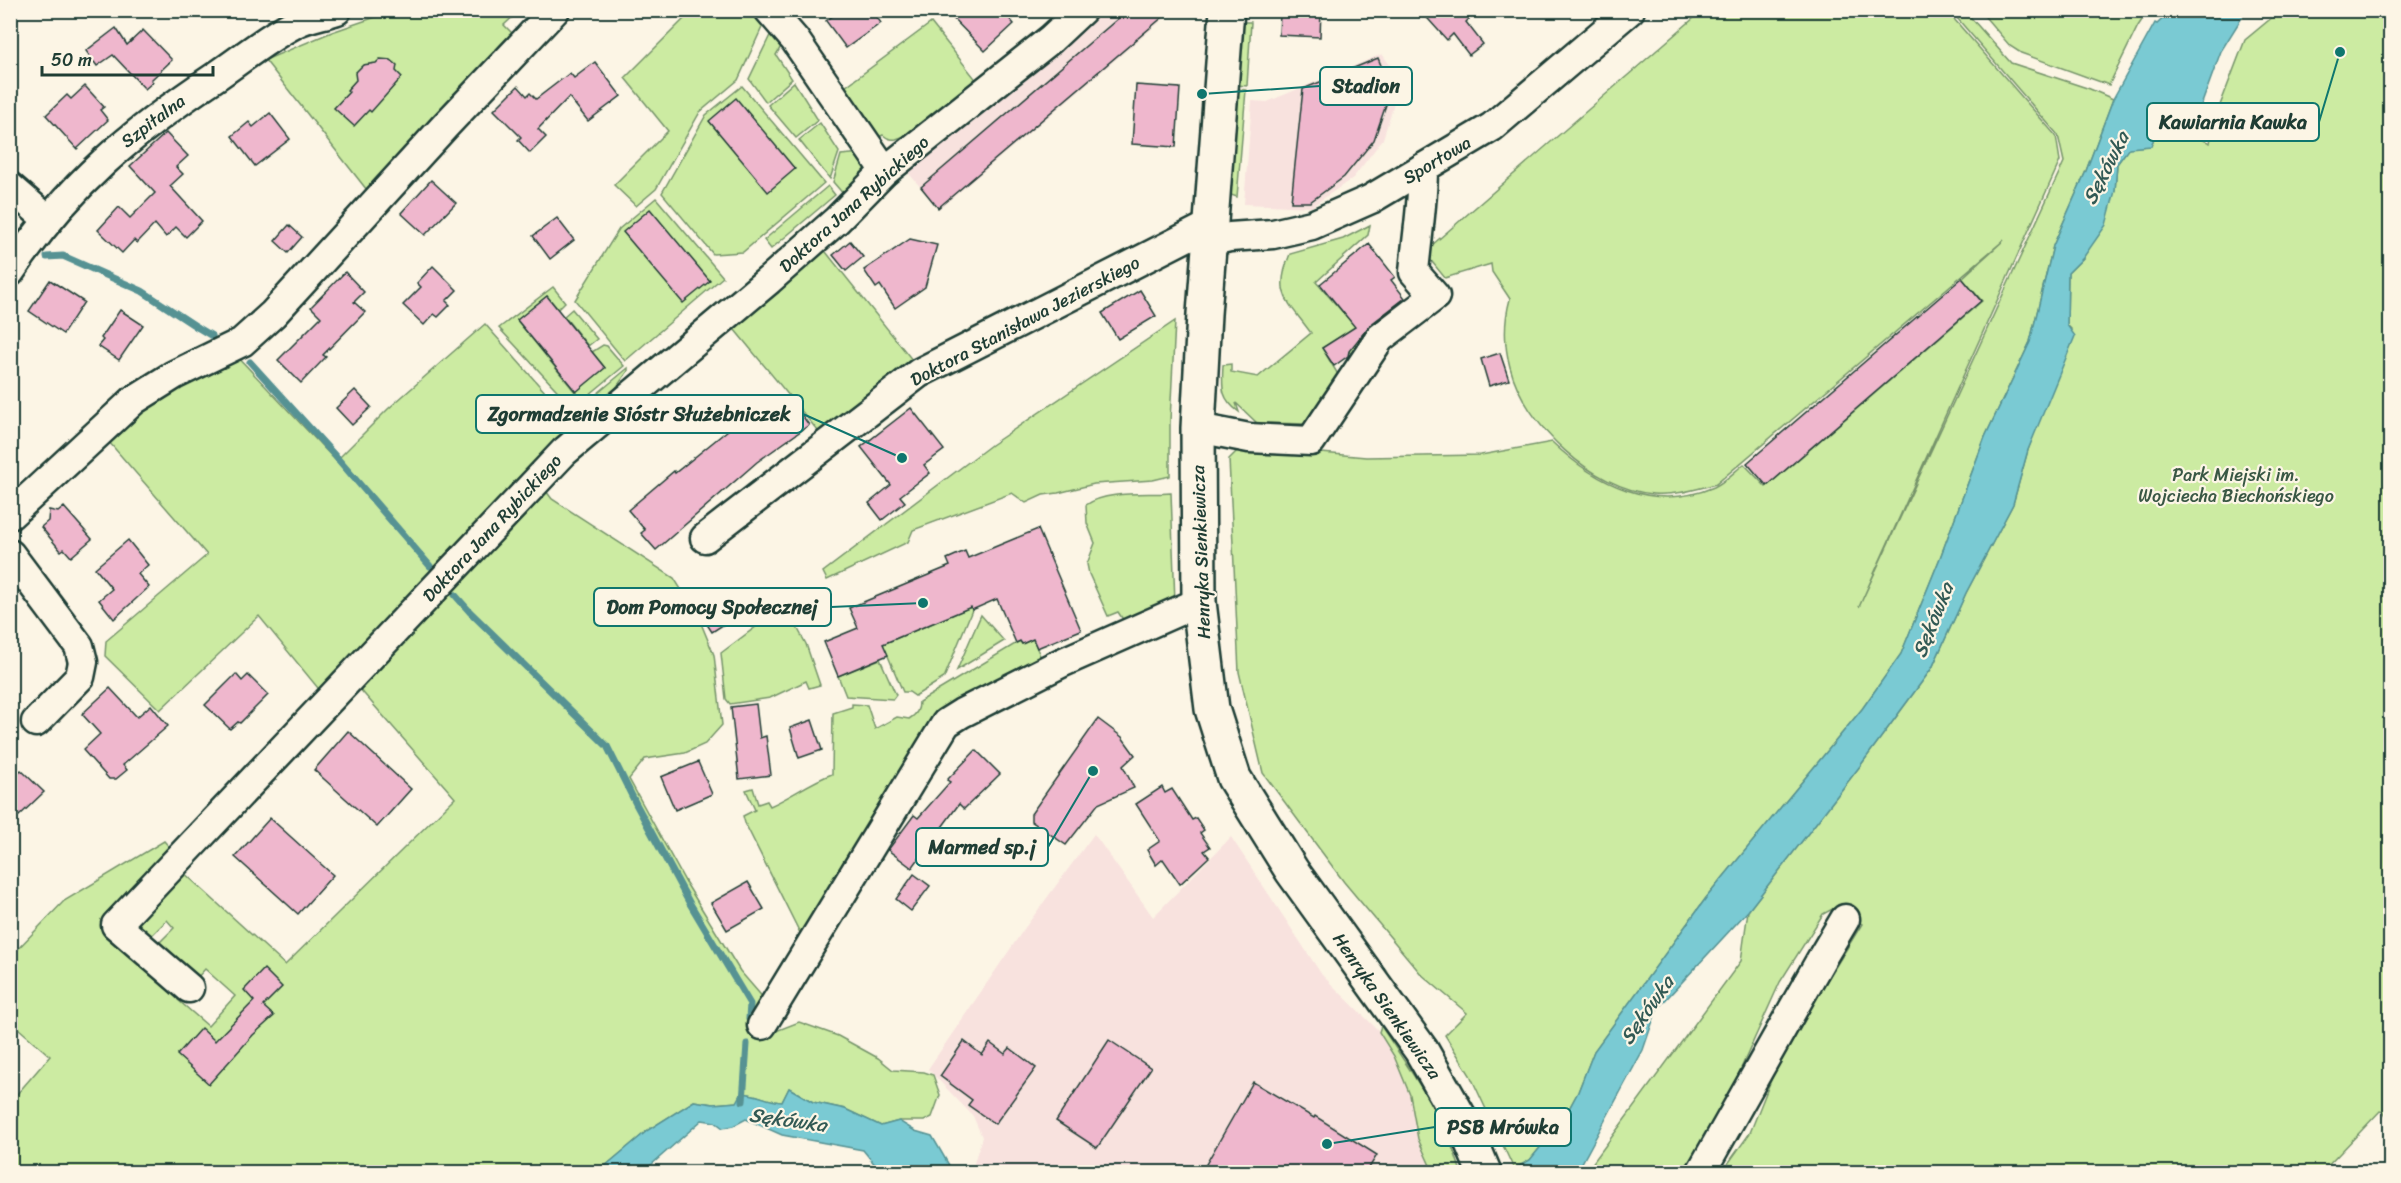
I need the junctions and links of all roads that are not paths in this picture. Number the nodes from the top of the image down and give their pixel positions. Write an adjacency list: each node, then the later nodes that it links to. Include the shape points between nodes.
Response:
1 (555, 10): 14 (street, via 269,318 242,342 174,375 134,400)
2 (769, 10): 8 (street, via 795,40)
3 (1082, 10): 8 (street, Doktora Jana Rybickiego)
4 (1227, 10): 11 (main road, Henryka Sienkiewicza)
5 (1630, 10): 7 (street, Sportowa, via 1492,127)
6 (323, 13): 10 (street, Szpitalna, via 295,23 158,115 125,141)
7 (1423, 168): 11 (street, Sportowa, via 1361,204 1312,225 1273,234); 13 (street, via 1414,272 1435,296 1380,338 1311,441 1249,438)
8 (885, 171): 20 (street, Doktora Jana Rybickiego, via 837,220 729,315 564,452 116,925)
9 (10, 187): 10 (street)
10 (47, 219): 12 (street, Szpitalna)
11 (1210, 234): 13 (main road, Henryka Sienkiewicza); 15 (street, Doktora Stanisława Jezierskiego, via 919,373)
12 (10, 272)
13 (1198, 428): 17 (main road, Henryka Sienkiewicza)
14 (10, 515)
15 (705, 538)
16 (10, 554): 18 (street, via 79,646 83,662 80,677)
17 (1199, 602): 21 (street, via 1061,663 946,723); 22 (main road, Henryka Sienkiewicza, via 1212,709 1234,778 1292,871 1421,1050 1466,1129)
18 (36, 722)
19 (1845, 919): 23 (street)
20 (189, 988)
21 (762, 1025)
22 (1484, 1173)
23 (1701, 1173)

